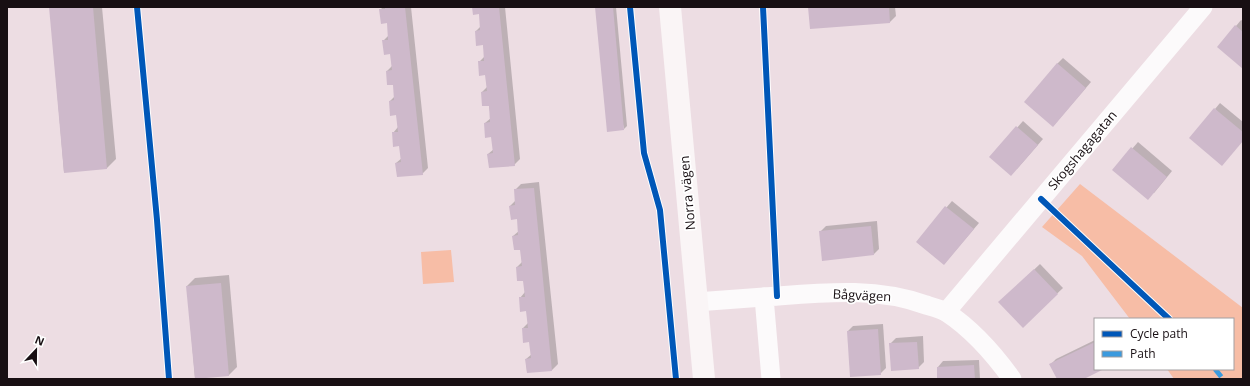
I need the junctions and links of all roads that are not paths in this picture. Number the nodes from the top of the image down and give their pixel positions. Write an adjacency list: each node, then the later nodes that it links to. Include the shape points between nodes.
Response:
1 (670, 7): 4 (street, Norra vägen)
2 (1202, 7): 5 (street, Skogshagagatan)
3 (764, 297): 4 (street, Bågvägen); 5 (street, Bågvägen, via 839,292 882,293); 7 (street)
4 (696, 302): 6 (street, Norra vägen)
5 (946, 312): 8 (street, Bågvägen, via 976,336 998,359)
6 (704, 379)
7 (771, 379)
8 (1012, 379)

